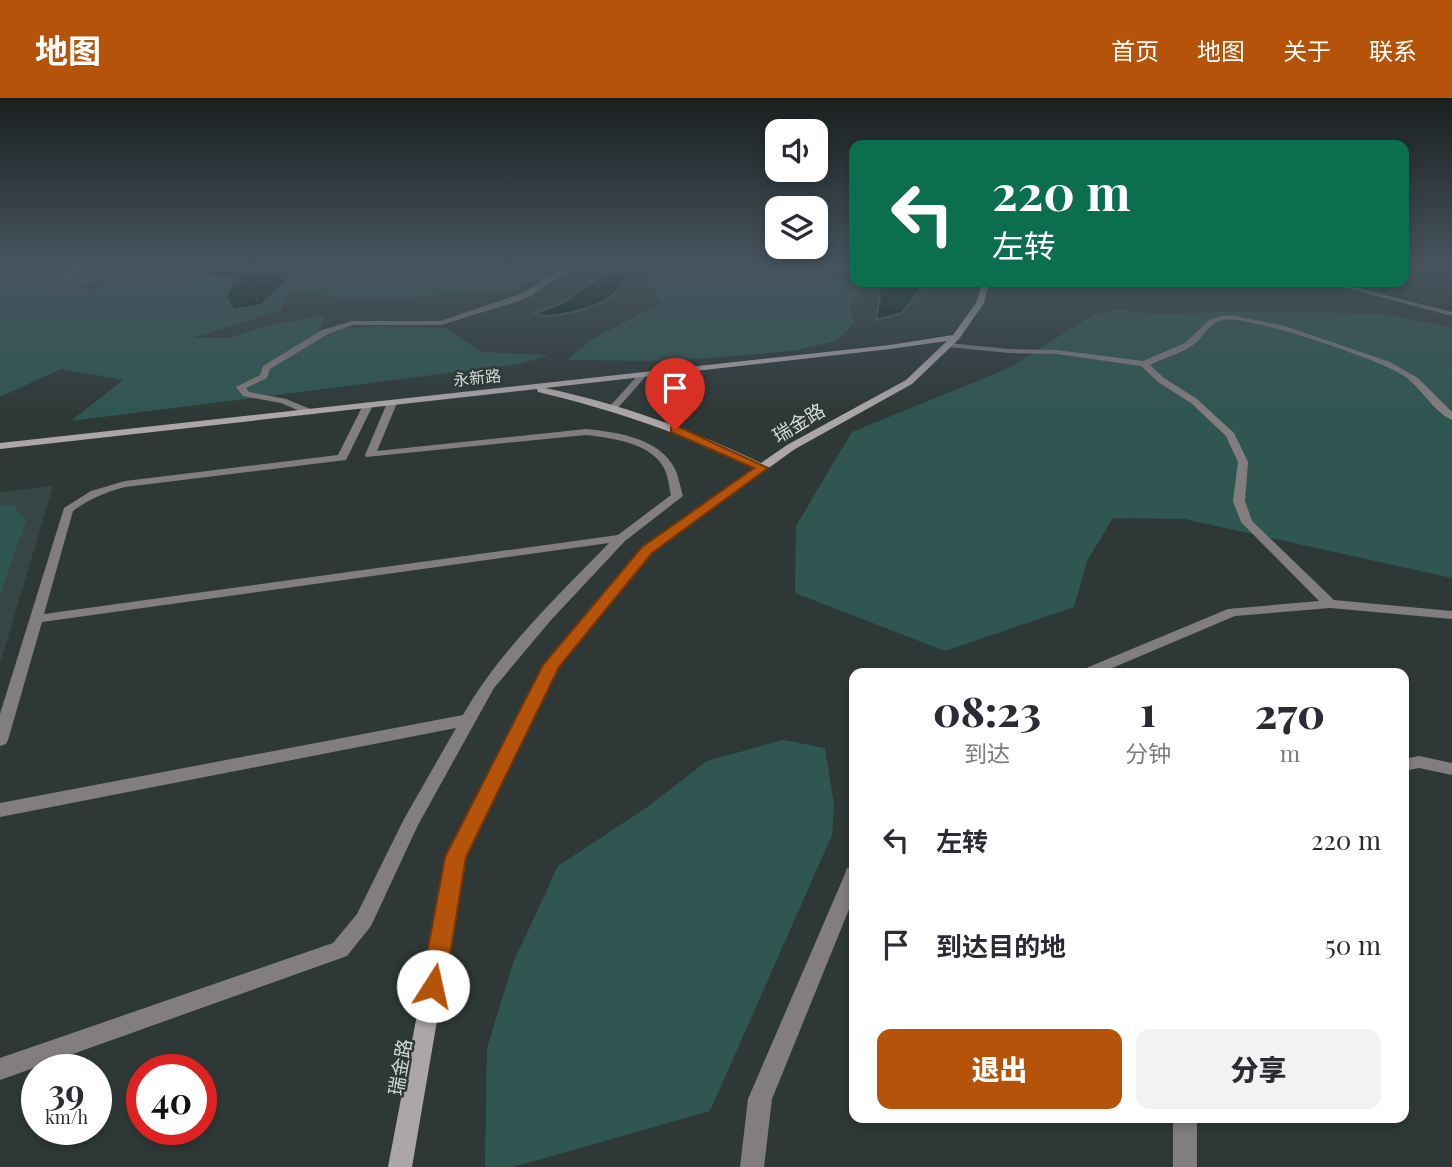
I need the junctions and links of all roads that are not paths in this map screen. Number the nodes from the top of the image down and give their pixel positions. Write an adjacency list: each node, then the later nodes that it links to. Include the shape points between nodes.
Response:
1 (469, 314): 10 (street, via 441,323 352,323 325,332 242,387 246,394)
2 (973, 314): 3 (street, 瑞金路)
3 (952, 341): 4 (street); 5 (street, 永新路); 15 (street, 瑞金路, via 909,382)
4 (1144, 364): 11 (street, via 1192,341 1215,320 1231,316 1249,319 1334,344 1400,370 1422,384 1433,402); 17 (street, via 1230,435 1243,462 1239,501 1247,522)
5 (643, 375): 6 (street, 永新路); 9 (street)
6 (526, 388): 7 (street, 永新路); 9 (street, via 586,398)
7 (392, 402): 8 (street, 永新路); 13 (street)
8 (368, 405): 10 (street, 永新路); 14 (street)
9 (613, 408): 15 (street, via 721,447)
10 (310, 412): 12 (street, 永新路)
11 (1452, 417)
12 (0, 446)
13 (370, 455): 14 (street); 16 (street, via 586,432 624,439 668,464 677,496)
14 (342, 458): 19 (street, via 125,484 79,500 68,510)
15 (762, 468): 29 (street, 瑞金路, via 647,550 552,665 456,857)
16 (621, 538): 19 (street); 21 (street, via 496,675)
17 (1330, 604): 18 (street); 20 (street, via 1233,611)
18 (1452, 615)
19 (36, 619): 22 (street)
20 (1098, 668)
21 (468, 720): 25 (street); 27 (street, via 364,920 340,950)
22 (0, 740)
23 (1409, 764): 24 (street)
24 (1452, 769)
25 (0, 810)
26 (849, 886): 30 (street, via 760,1099)
27 (0, 1069)
28 (1185, 1123): 31 (street)
29 (400, 1167)
30 (752, 1167)
31 (1185, 1167)

